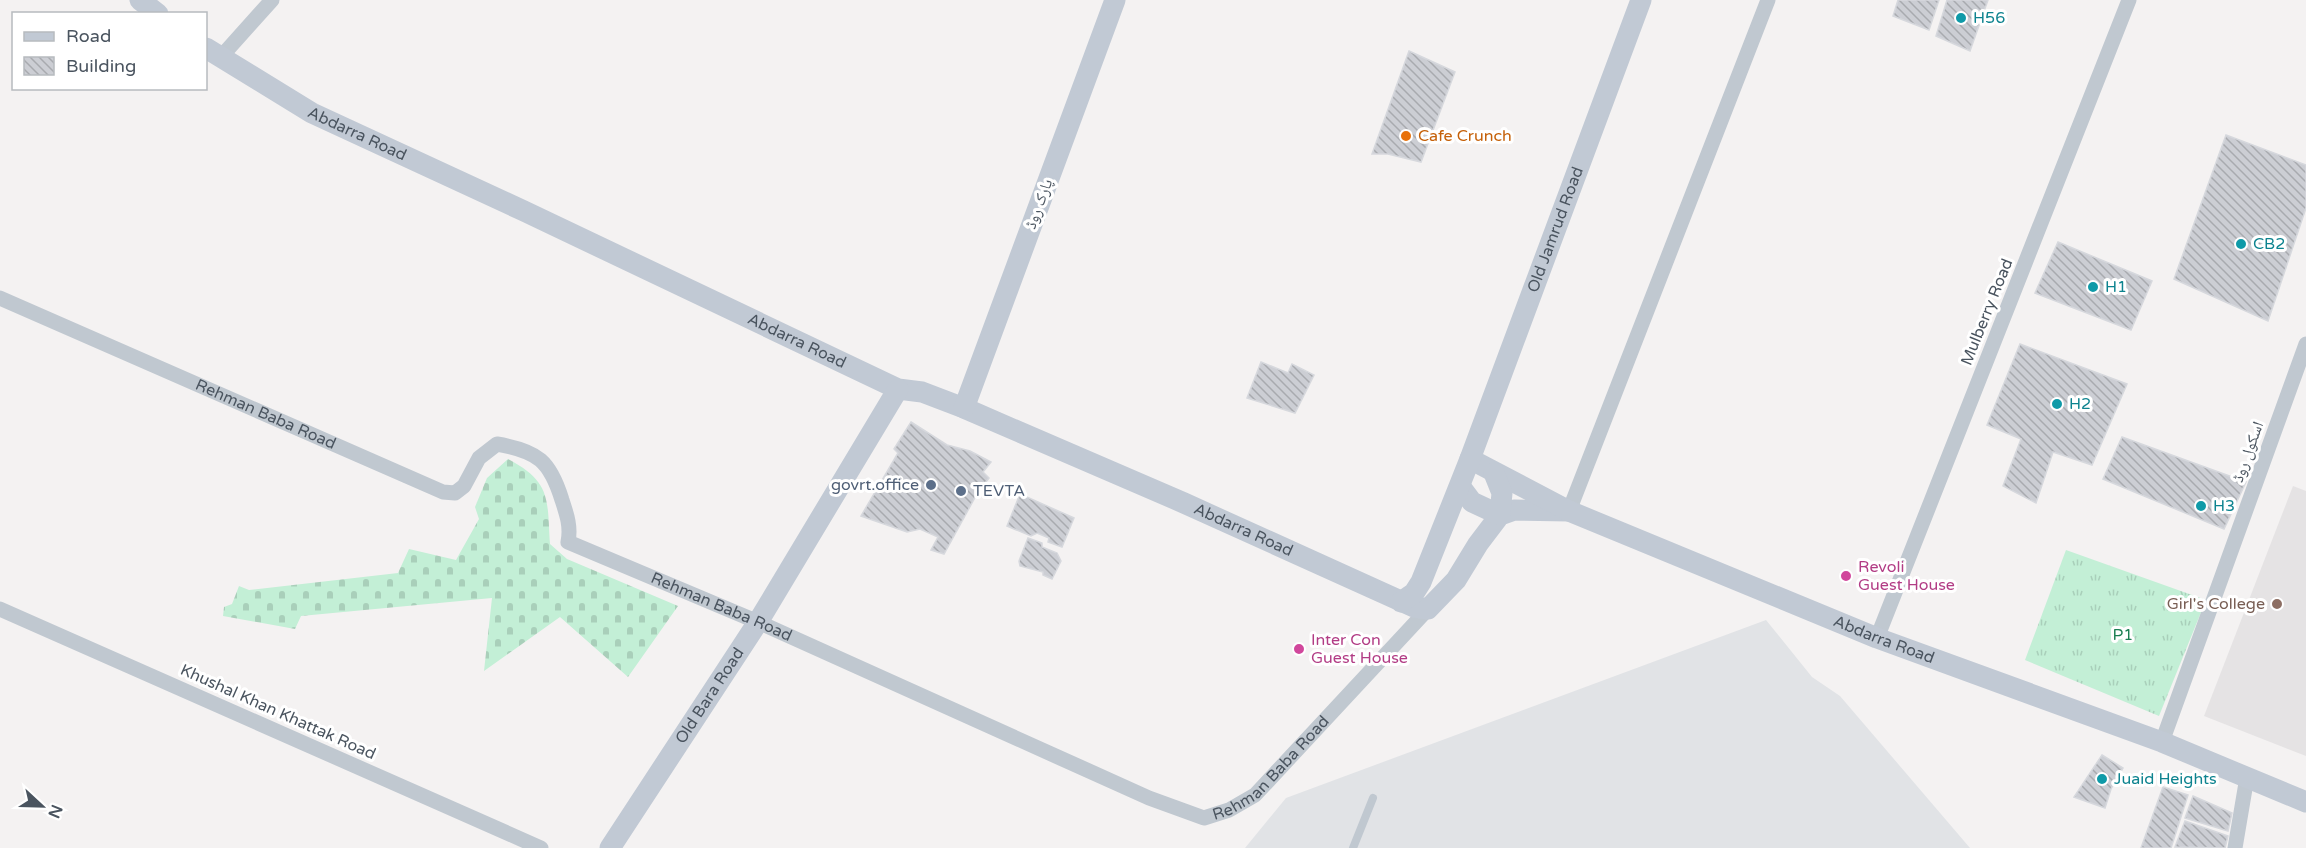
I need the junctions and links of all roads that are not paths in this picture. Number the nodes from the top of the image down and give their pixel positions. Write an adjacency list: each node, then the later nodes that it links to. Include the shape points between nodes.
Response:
1 (140, 0): 7 (street)
2 (272, 0): 8 (street)
3 (1641, 0): 13 (street, Old Jamrud Road)
4 (1768, 0): 16 (street)
5 (2129, 0): 22 (street, Mulberry Road)
6 (1110, 2): 12 (street, پارک روڈ)
7 (155, 12)
8 (213, 53): 11 (street, Abdarra Road, via 312,113)
9 (0, 298): 21 (street, Rehman Baba Road, via 443,492 455,494 464,486 479,458 496,444 516,447 530,453 554,474 568,520 568,542)
10 (2306, 344): 23 (street, اسکول روڈ)
11 (898, 389): 12 (street, Abdarra Road, via 922,392); 21 (street, Old Bara Road)
12 (964, 408): 18 (street, Abdarra Road)
13 (1470, 459): 14 (street, Abdarra Road); 15 (street, Old Jamrud Road)
14 (1494, 473): 16 (street, Abdarra Road); 17 (street, via 1502,493)
15 (1460, 486): 17 (street, via 1472,502); 18 (street, Old Jamrud Road, via 1419,587)
16 (1569, 511): 17 (street, via 1514,510); 22 (street, Abdarra Road)
17 (1500, 515): 20 (street, via 1456,580)
18 (1401, 602): 20 (street)
19 (0, 609): 27 (street, Khushal Khan Khattak Road)
20 (1428, 609): 21 (street, Rehman Baba Road, via 1255,795 1204,818 1149,798)
21 (758, 621): 28 (street, Old Bara Road)
22 (1877, 638): 23 (street, Abdarra Road)
23 (2162, 742): 24 (street, Abdarra Road)
24 (2247, 777): 26 (street, Abdarra Road); 30 (street)
25 (1372, 798): 29 (lane)
26 (2306, 802)
27 (541, 848)
28 (610, 848)
29 (1353, 848)
30 (2235, 848)

